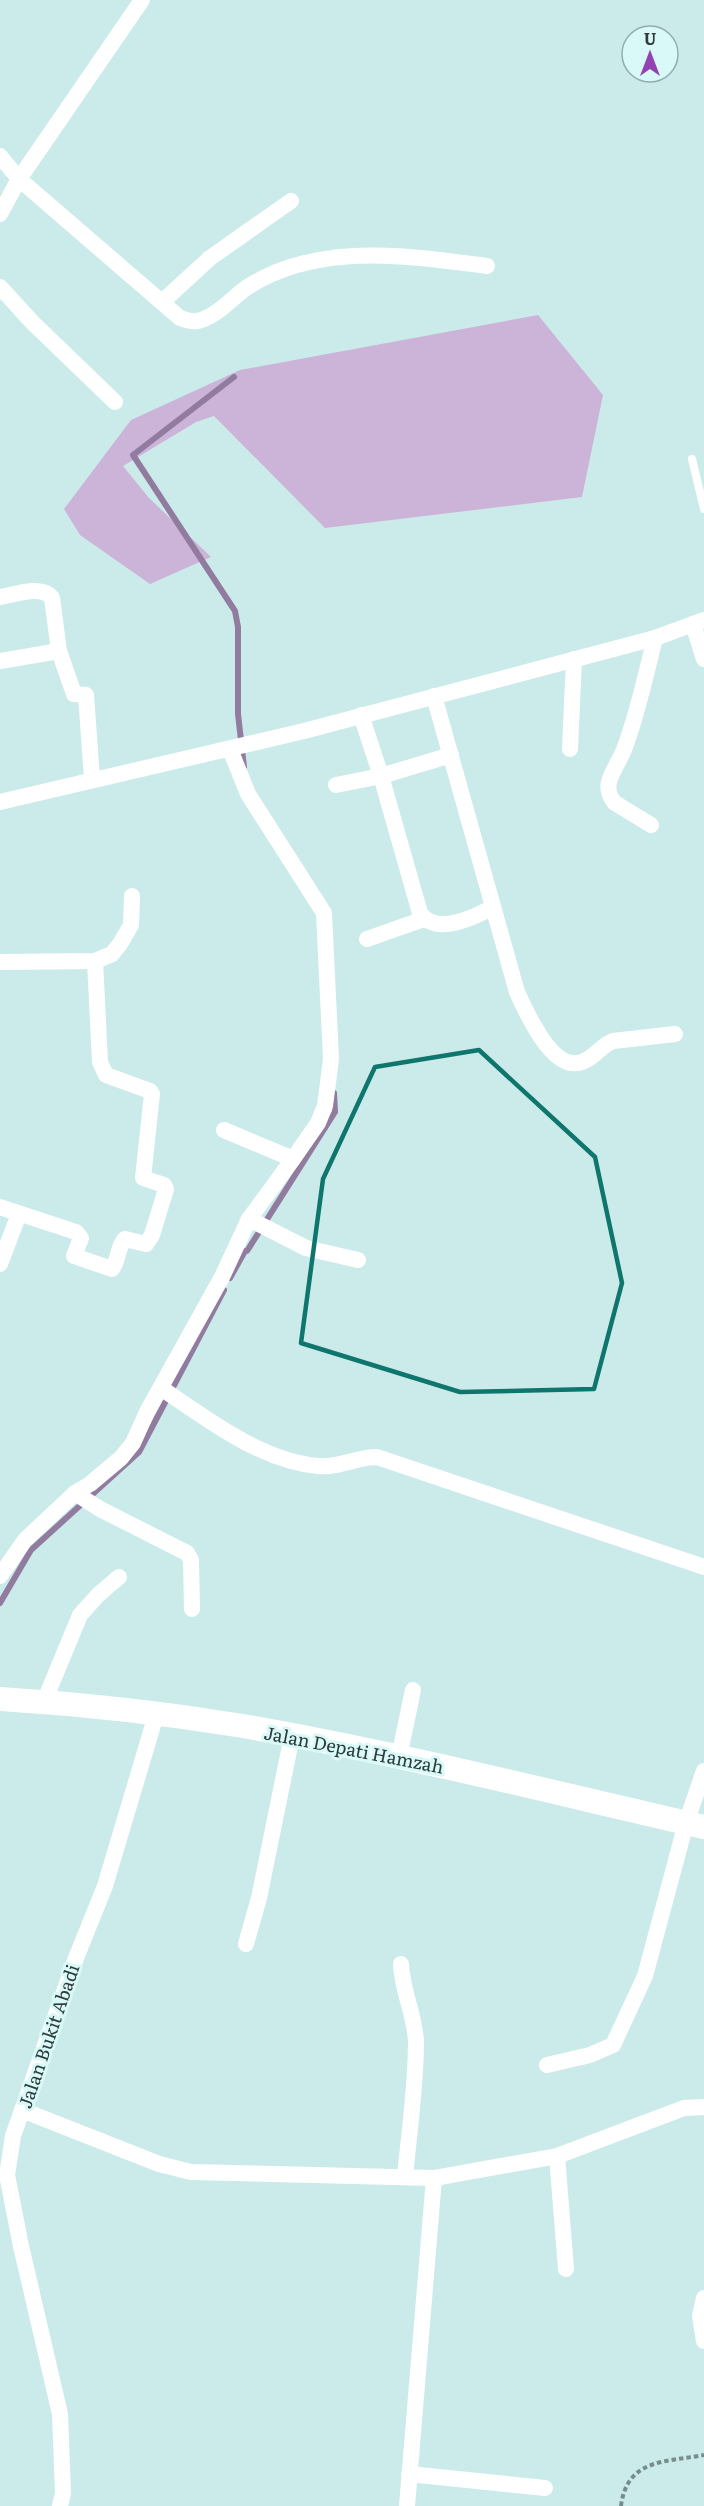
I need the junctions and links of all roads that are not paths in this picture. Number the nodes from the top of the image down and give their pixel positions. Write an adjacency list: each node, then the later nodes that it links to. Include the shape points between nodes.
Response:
1 (142, 0): 3 (street)
2 (0, 156): 3 (street)
3 (19, 179): 5 (street); 8 (street)
4 (291, 201): 8 (street, via 210,258)
5 (0, 214)
6 (487, 266): 8 (street, via 408,255 337,258 276,272 196,322 180,318)
7 (0, 287): 9 (street)
8 (162, 302)
9 (115, 402)
10 (692, 459): 11 (lane)
11 (704, 509)
12 (0, 597): 15 (street, via 38,591 49,594)
13 (699, 622): 14 (street); 17 (street)
14 (655, 638): 16 (street); 28 (street, via 638,709 608,789 615,803)
15 (59, 651): 18 (street); 25 (street, via 74,694 86,695)
16 (574, 659): 19 (street); 22 (street)
17 (704, 659)
18 (0, 661)
19 (434, 696): 20 (street); 23 (street)
20 (361, 716): 21 (street); 24 (street)
21 (236, 747): 25 (street); 37 (street, via 248,794 326,919 329,1090 318,1123)
22 (570, 749)
23 (451, 755): 24 (street); 30 (street)
24 (381, 776): 26 (street); 31 (street)
25 (92, 779): 27 (street)
26 (336, 785)
27 (0, 802)
28 (651, 825)
29 (132, 896): 33 (street, via 131,925 112,954)
30 (493, 907): 31 (street, via 458,921 432,924); 35 (street, via 522,1005 557,1058 578,1063 613,1041)
31 (424, 920): 32 (street)
32 (367, 939)
33 (95, 961): 34 (street); 39 (street, via 100,1062 106,1075 153,1094 143,1178 166,1189 153,1235 146,1244 125,1239 112,1269 74,1256 81,1238 76,1232)
34 (0, 962)
35 (675, 1034)
36 (224, 1130): 37 (street)
37 (293, 1160): 40 (street)
38 (0, 1207): 39 (street)
39 (20, 1214): 42 (street)
40 (255, 1222): 41 (street, via 306,1248); 43 (street, via 222,1276)
41 (358, 1260)
42 (0, 1264)
43 (164, 1390): 44 (street, via 121,1458); 45 (street, via 259,1450 289,1461 339,1466 377,1457)
44 (79, 1496): 46 (street, via 26,1540); 48 (street, via 187,1553 191,1560)
45 (704, 1567)
46 (0, 1576)
47 (119, 1577): 51 (street, via 80,1615)
48 (192, 1609)
49 (413, 1690): 54 (street)
50 (0, 1699): 51 (main road, Jalan Depati Hamzah)
51 (44, 1702): 52 (main road, Jalan Depati Hamzah)
52 (156, 1715): 53 (main road, Jalan Depati Hamzah); 61 (street, Jalan Bukit Abadi, via 105,1886)
53 (292, 1736): 54 (main road, Jalan Depati Hamzah); 57 (street)
54 (399, 1757): 56 (main road, Jalan Depati Hamzah)
55 (704, 1771): 56 (street)
56 (695, 1825): 59 (street, via 645,1976 613,2044 590,2055)
57 (246, 1944)
58 (401, 1964): 64 (street, via 416,2043)
59 (548, 2065)
60 (704, 2107): 62 (street, via 684,2108)
61 (22, 2110): 63 (street, Jalan Bukit Abadi); 64 (street, via 159,2164 191,2172)
62 (557, 2156): 65 (street); 66 (street)
63 (3, 2177): 71 (street, Jalan Bukit Abadi, via 60,2414)
64 (405, 2177): 65 (street)
65 (434, 2178): 69 (street)
66 (566, 2269)
67 (704, 2298): 68 (street, via 700,2316)
68 (704, 2341)
69 (409, 2474): 70 (street); 72 (street)
70 (545, 2488)
71 (60, 2506)
72 (407, 2506)

